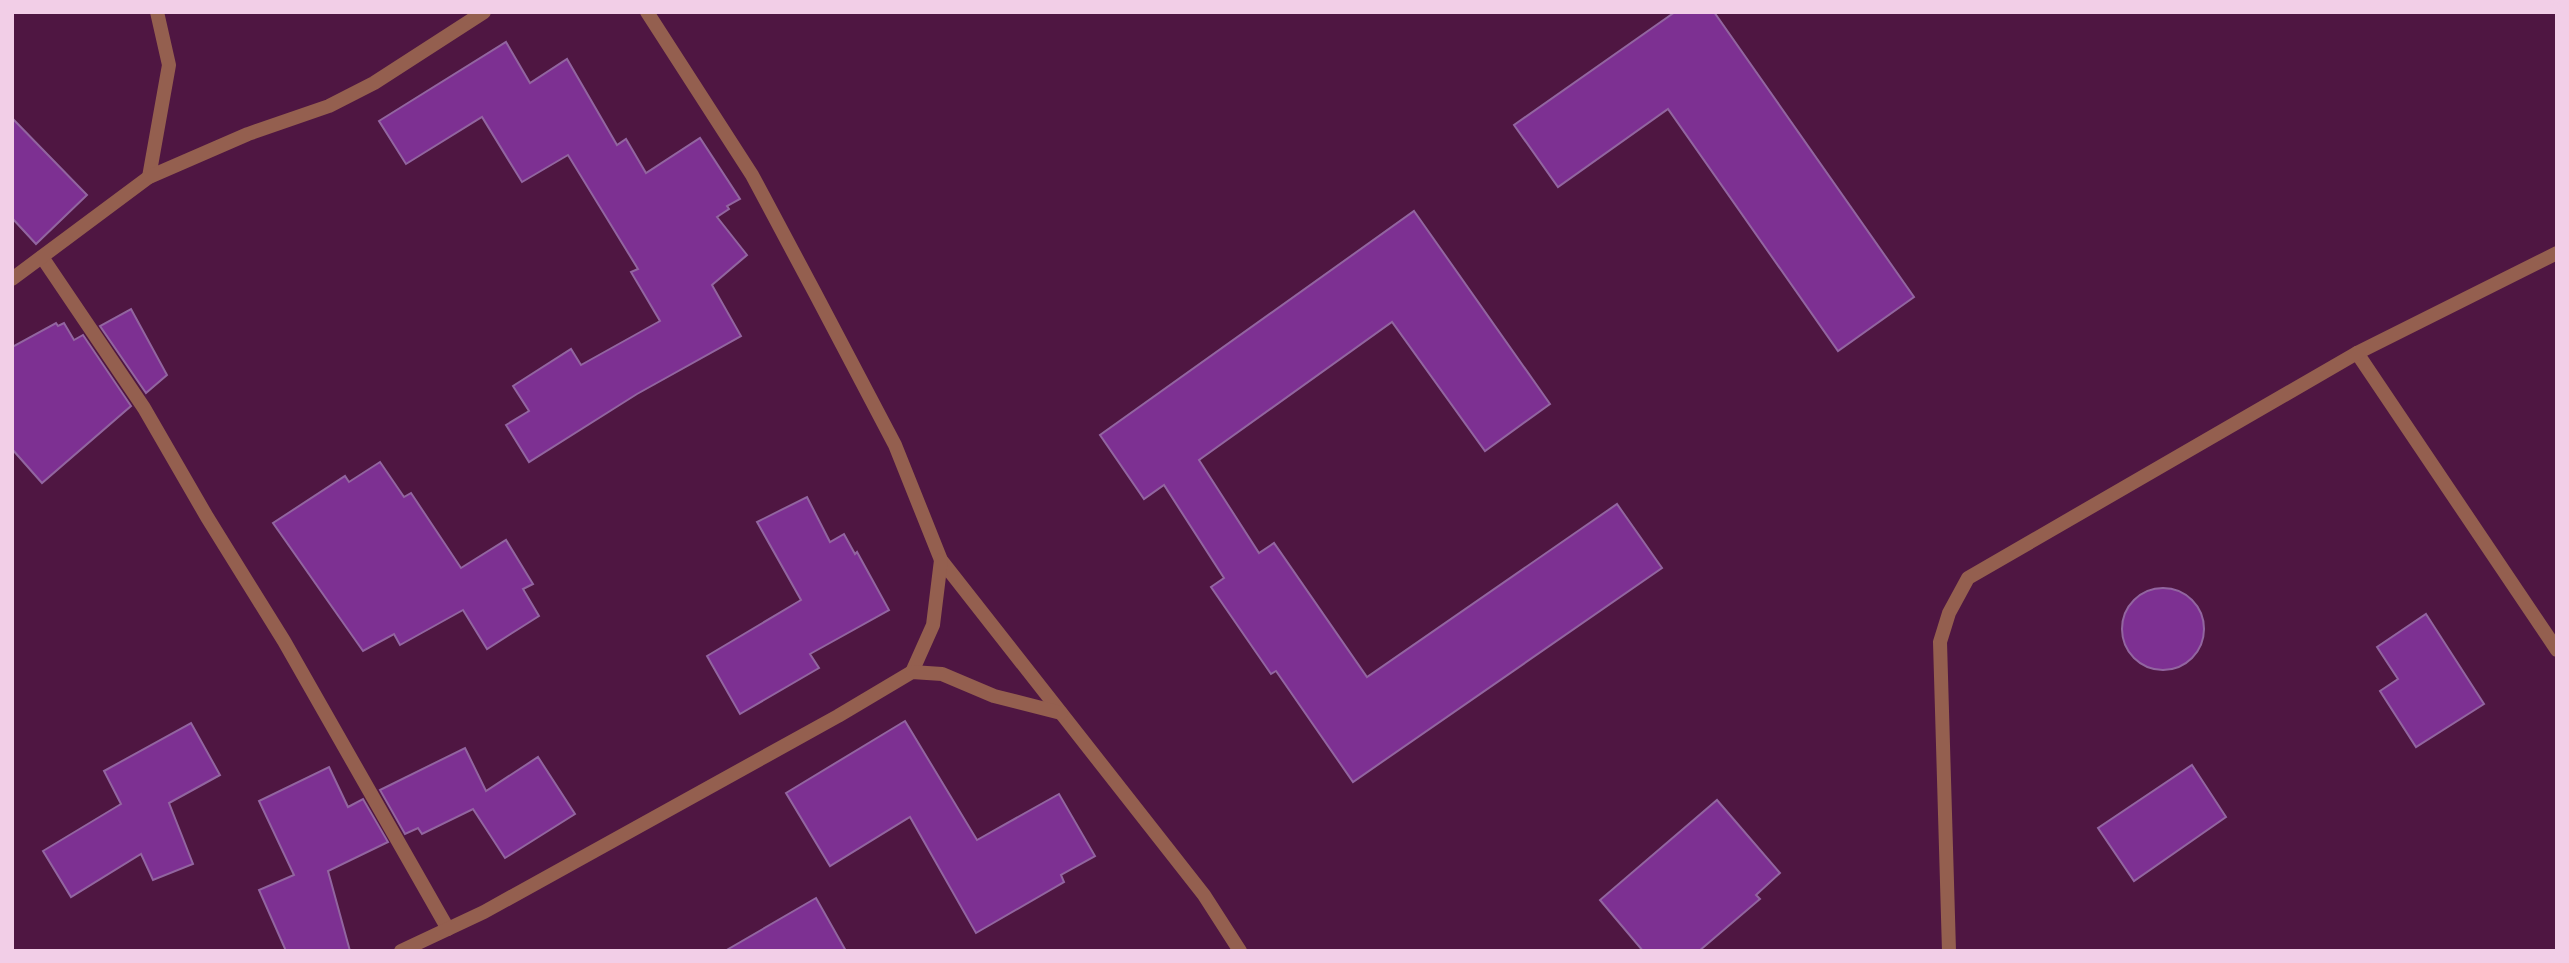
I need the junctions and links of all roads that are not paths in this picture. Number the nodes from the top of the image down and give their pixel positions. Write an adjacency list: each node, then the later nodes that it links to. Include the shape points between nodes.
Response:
1 (157, 12): 4 (street, via 169,65)
2 (484, 12): 4 (street, via 374,83 329,106 247,134)
3 (647, 12): 9 (street, via 752,175 895,445)
4 (149, 177): 6 (street)
5 (2557, 253): 8 (street)
6 (42, 257): 7 (street); 13 (street, via 144,408)
7 (12, 279)
8 (2357, 353): 10 (street); 16 (street, via 1968,578 1940,642)
9 (941, 560): 11 (street, via 933,625); 12 (street)
10 (2557, 650)
11 (912, 672): 12 (street, via 942,674 994,696); 13 (street)
12 (1061, 713): 15 (street, via 1204,895)
13 (448, 929): 14 (street)
14 (401, 951)
15 (1240, 951)
16 (1949, 951)

